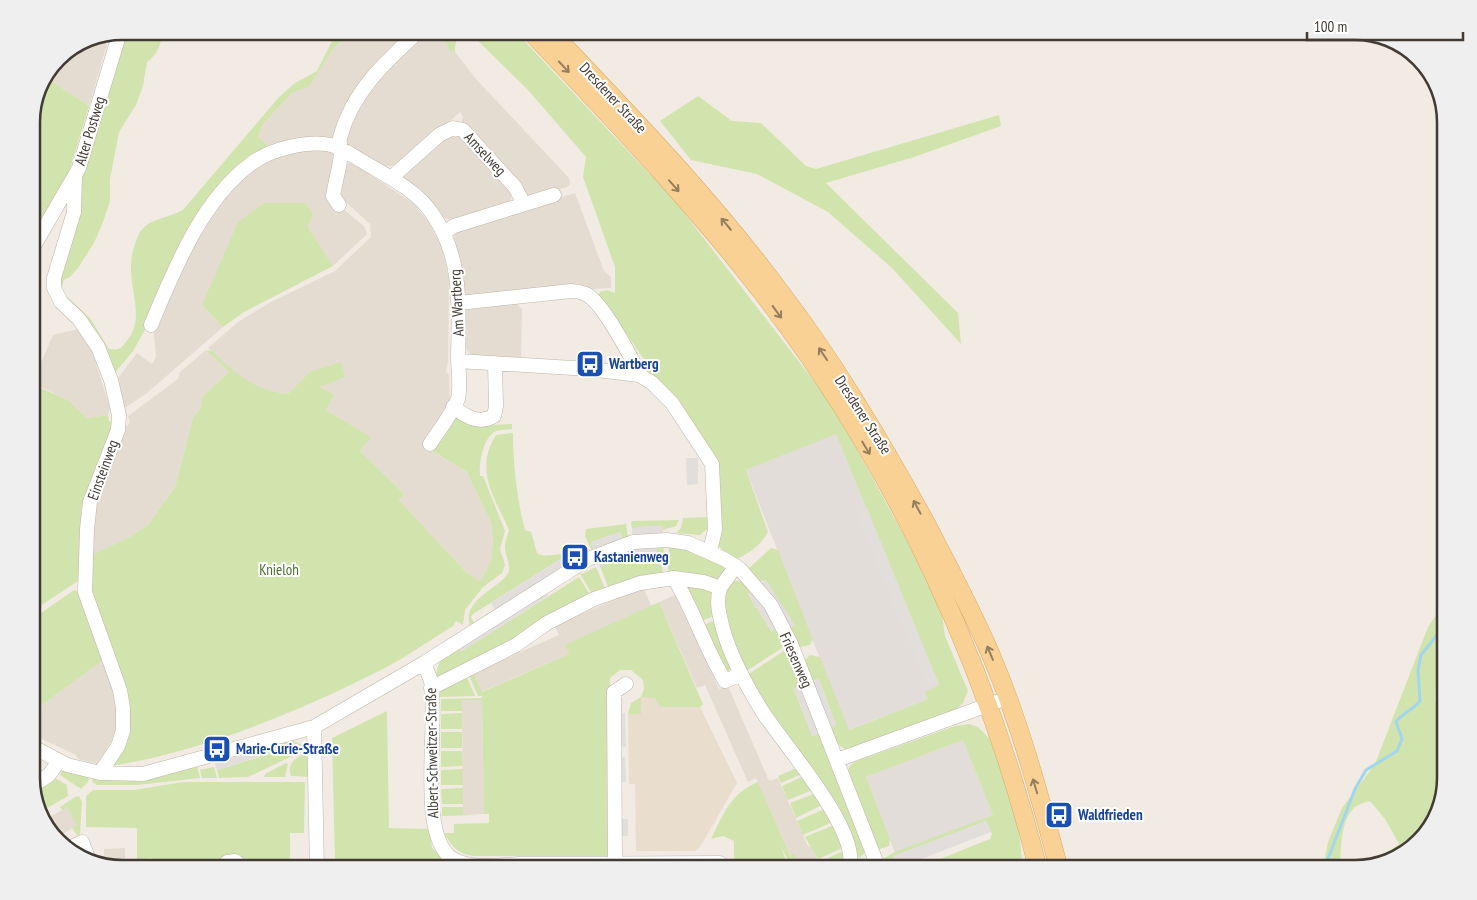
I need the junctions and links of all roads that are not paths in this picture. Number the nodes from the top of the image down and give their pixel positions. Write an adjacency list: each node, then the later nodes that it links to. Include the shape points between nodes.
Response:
1 (116, 40): 6 (street, Alter Postweg)
2 (410, 40): 5 (street, via 370,78 347,119)
3 (538, 40): 29 (main road, one-way to 29, via 724,244 808,357 880,472 926,558)
4 (559, 40): 28 (main road, Dresdener Straße, one-way to 4, via 971,611 893,463 788,302 674,162)
5 (340, 148): 7 (street, Am Wartberg); 10 (street, via 341,160 333,196); 14 (street, Am Wartberg, via 318,144 282,150 261,157 236,176 186,246)
6 (75, 176): 12 (street, Alter Postweg); 34 (street, Einsteinweg, via 74,212 54,278 54,288 61,302 79,319 98,347 111,380 119,415 118,430 90,502 87,528 85,592 124,708 123,731 118,746)
7 (390, 178): 9 (street, Amselweg, via 439,135 453,128 463,130 515,186); 11 (street, Am Wartberg, via 417,197)
8 (554, 195): 9 (street)
9 (524, 204): 11 (street)
10 (339, 205)
11 (444, 232): 13 (street, Am Wartberg, via 457,271)
12 (40, 236)
13 (459, 303): 15 (street, Am Wartberg); 17 (street, via 571,291 587,295 596,302 630,354)
14 (151, 325)
15 (458, 361): 16 (street); 18 (street, Am Wartberg, via 458,398)
16 (495, 363): 17 (street); 18 (street, via 494,416 475,420)
17 (639, 375): 20 (street, via 672,403 712,464 715,530)
18 (453, 407): 19 (street, Am Wartberg)
19 (430, 444)
20 (710, 551): 21 (street); 24 (street, via 688,543 647,540 603,552 574,566)
21 (738, 567): 23 (street); 32 (street, Friesenweg, via 771,605 791,644)
22 (674, 578): 23 (street); 25 (street, via 725,681); 27 (street, via 640,583 594,599 547,623 516,645)
23 (720, 588): 25 (street, via 717,606 730,656)
24 (424, 663): 27 (street, Albert-Schweitzer-Straße); 30 (street)
25 (741, 674): 41 (street, via 762,711 839,821 850,847)
26 (626, 684): 40 (street, via 614,692)
27 (431, 688): 39 (street, Albert-Schweitzer-Straße, via 433,818 439,844)
28 (1007, 698): 29 (street); 44 (main road, Dresdener Straße, one-way to 28)
29 (989, 706): 32 (street); 43 (main road)
30 (314, 726): 34 (street, via 162,771 126,775); 38 (street)
31 (40, 751): 33 (street)
32 (837, 760): 42 (street, Friesenweg)
33 (63, 763): 34 (street); 35 (street)
34 (100, 773)
35 (40, 781)
36 (75, 845): 37 (street, via 82,842)
37 (86, 851)
38 (317, 860)
39 (453, 860)
40 (615, 860)
41 (850, 860)
42 (876, 860)
43 (1036, 860)
44 (1057, 860)

